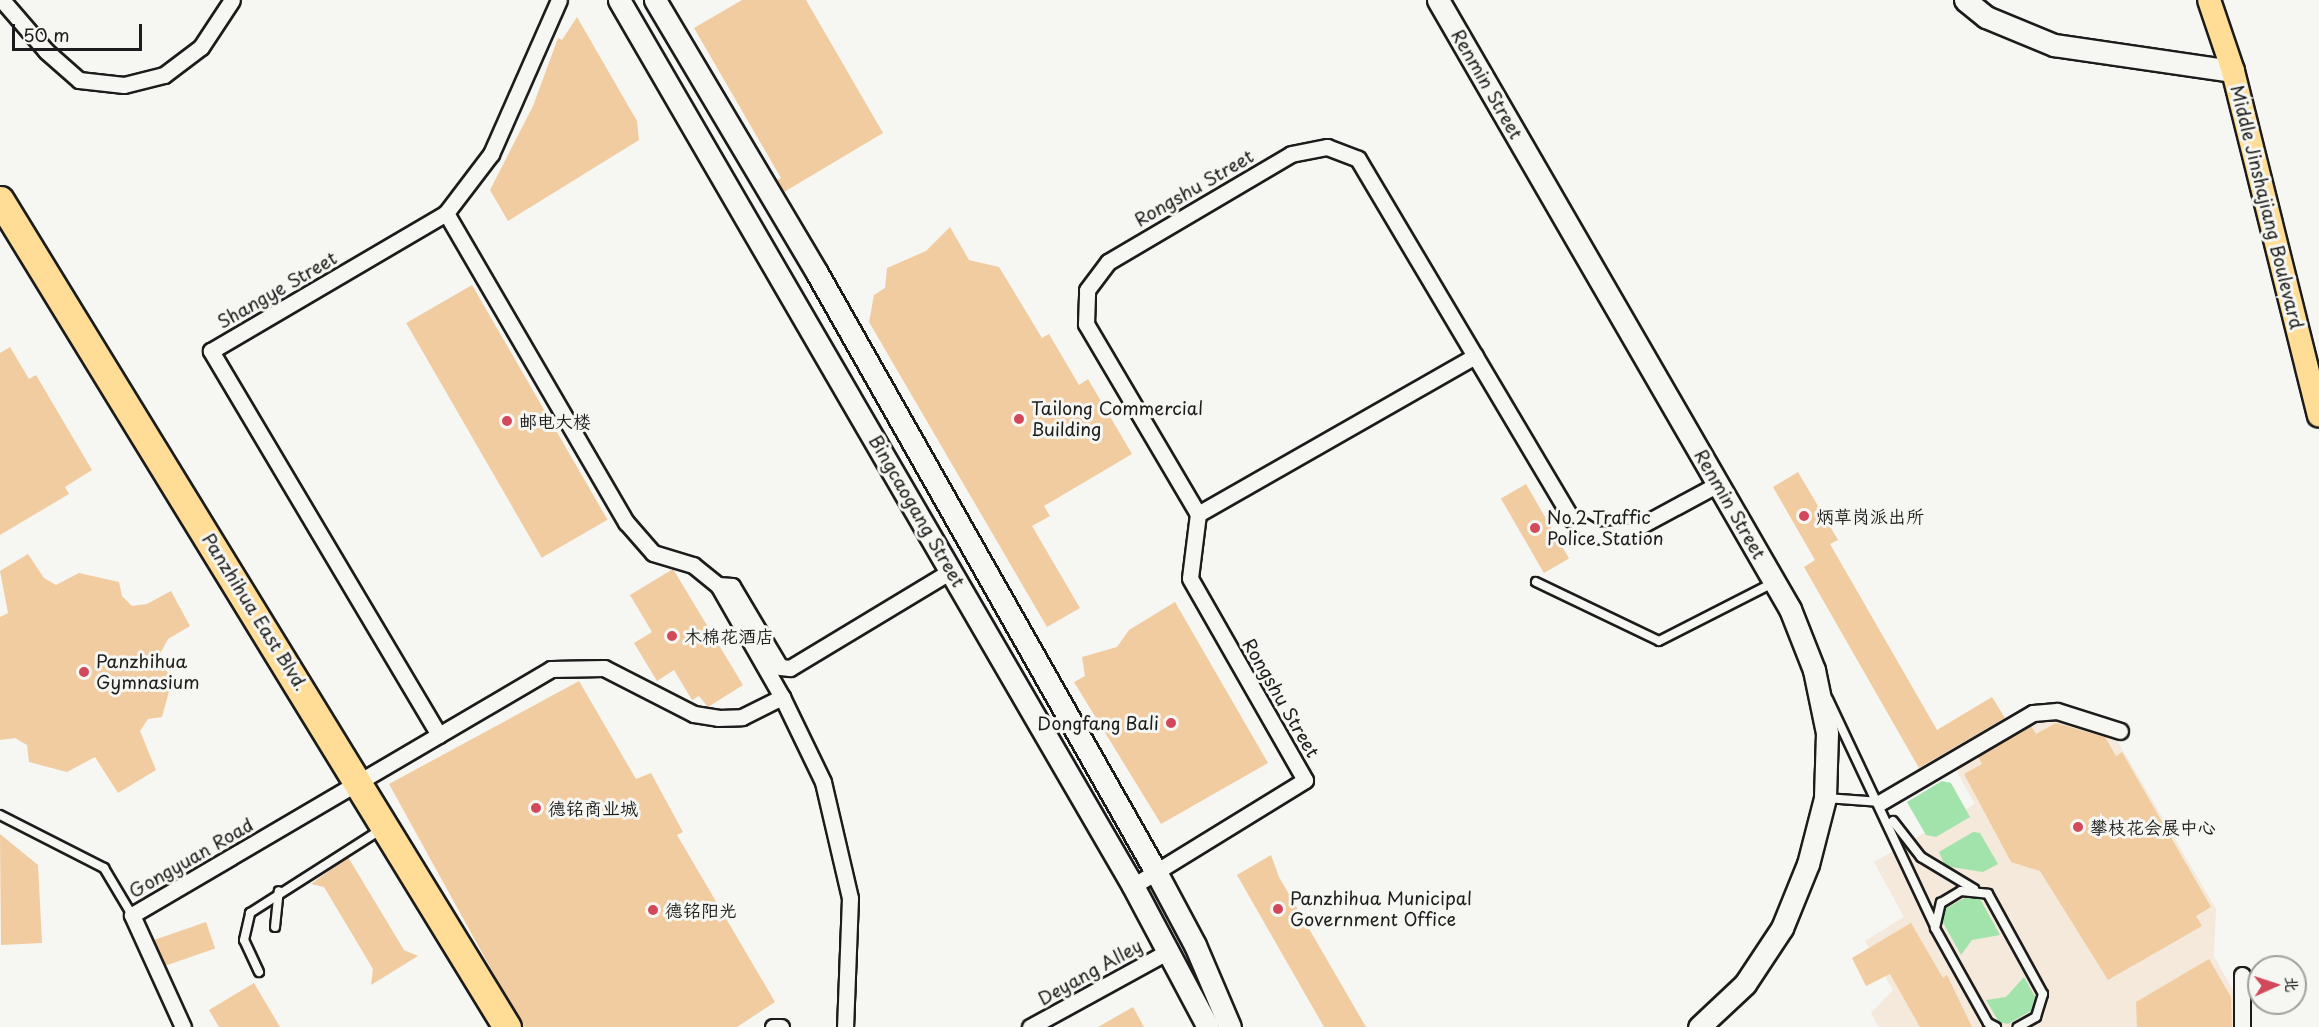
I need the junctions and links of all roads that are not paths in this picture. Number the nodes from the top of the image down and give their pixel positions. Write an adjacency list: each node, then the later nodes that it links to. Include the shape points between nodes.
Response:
1 (2, 0): 2 (street, via 46,51 79,80 124,85 164,75 201,47)
2 (232, 0)
3 (559, 0): 11 (street, Shangye Street, via 491,154)
4 (619, 0): 17 (street, Bingcaogang Street)
5 (655, 0): 30 (street, Bingcaogang Street, via 817,273 974,560)
6 (1438, 0): 15 (street, Renmin Street)
7 (1965, 0): 9 (street, via 1986,17 2054,45)
8 (2209, 0): 9 (main road, Middle Jinshajiang Boulevard)
9 (2233, 71): 14 (main road, Middle Jinshajiang Boulevard)
10 (0, 200): 25 (highway, Panzhihua East Blvd.)
11 (446, 213): 20 (street, via 626,522 653,553 693,566); 24 (street, Shangye Street, via 211,351)
12 (0, 229): 25 (highway, Panzhihua East Blvd.)
13 (1475, 356): 15 (street, Rongshu Street, via 1572,519 1598,535 1629,532); 16 (street); 16 (street, Rongshu Street, via 1358,159 1328,147 1291,154 1108,262 1087,290 1086,324)
14 (2319, 415)
15 (1718, 484): 19 (street, Renmin Street)
16 (1198, 514): 30 (street, Rongshu Street, via 1190,578 1305,780)
17 (951, 571): 20 (street, via 790,668 780,667 732,586); 31 (street, Bingcaogang Street)
18 (1536, 582): 19 (lane, via 1659,640)
19 (1775, 582): 21 (street, Renmin Street)
20 (718, 585): 22 (street)
21 (1814, 670): 26 (street, Renmin Street, via 1827,733); 27 (lane)
22 (782, 697): 24 (street, via 742,717 718,718 694,714 604,668 578,664 551,669); 46 (street, via 823,782 850,898)
23 (2120, 731): 27 (street, via 2056,711 2032,713)
24 (439, 735): 25 (street)
25 (352, 786): 29 (highway, Panzhihua East Blvd.); 34 (street, Gongyuan Road)
26 (1825, 798): 27 (lane); 50 (street, Renmin Street, via 1808,864 1782,928 1745,984)
27 (1883, 807): 32 (lane, via 1921,857); 36 (lane)
28 (0, 815): 34 (lane, via 104,868)
29 (378, 831): 33 (lane); 42 (highway, Panzhihua East Blvd.); 43 (highway, Panzhihua East Blvd.)
30 (1156, 872): 31 (street, Rongshu Street); 49 (street, Bingcaogang Street, via 1195,945)
31 (1133, 886): 37 (street, Bingcaogang Street)
32 (1976, 890): 36 (lane, via 1961,891 1941,903); 52 (lane, via 1988,894 2043,994 2036,1017)
33 (279, 891): 35 (lane); 38 (lane, via 255,908 245,926 248,952)
34 (132, 915): 41 (street, Gongyuan Road)
35 (275, 927)
36 (1935, 928): 40 (lane)
37 (1169, 951): 47 (street, Deyang Alley); 48 (street, Bingcaogang Street)
38 (260, 972)
39 (2242, 975): 53 (street)
40 (1989, 1025): 51 (lane)
41 (183, 1027)
42 (488, 1027)
43 (507, 1027)
44 (773, 1027): 45 (street)
45 (781, 1027)
46 (845, 1027)
47 (1030, 1027)
48 (1208, 1027)
49 (1230, 1027)
50 (1699, 1027)
51 (1996, 1027)
52 (2018, 1027)
53 (2242, 1027)

